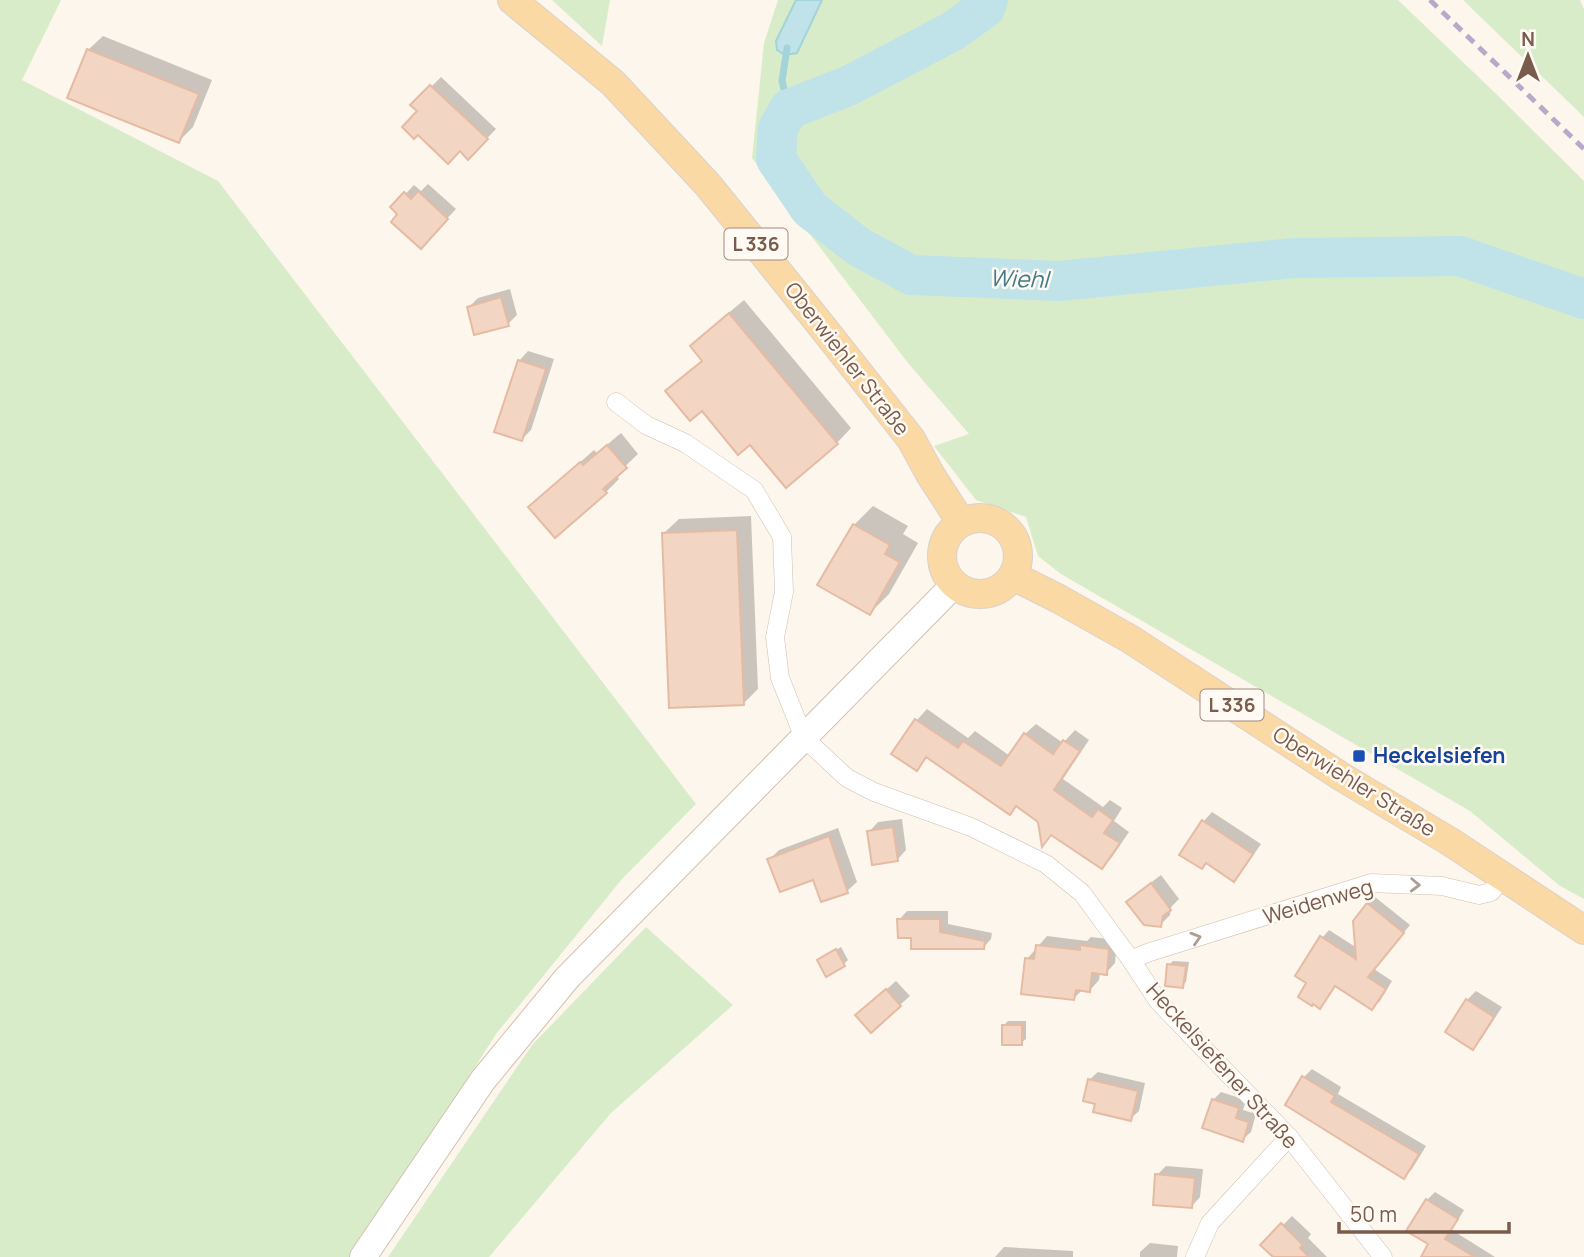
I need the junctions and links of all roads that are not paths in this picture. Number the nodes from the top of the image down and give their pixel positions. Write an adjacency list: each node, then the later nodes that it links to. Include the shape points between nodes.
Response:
1 (512, 0): 3 (main road, Oberwiehler Straße / L 336, via 612,83 708,185 911,439)
2 (616, 402): 6 (street, via 754,490 782,537 783,592 775,637 780,678)
3 (961, 522): 4 (main road, via 986,517 1008,528 1019,551); 5 (main road, via 944,541 942,554 943,566)
4 (1013, 576): 5 (main road, via 995,592 982,594 969,593); 7 (main road, Oberwiehler Straße / L 336, via 1130,639)
5 (955, 584): 6 (main road)
6 (804, 738): 9 (street, Heckelsiefener Straße, via 847,778 971,827 1046,864 1082,893); 11 (main road, via 566,978 483,1080)
7 (1503, 877): 8 (main road, Oberwiehler Straße / L 336); 9 (street, Weidenweg, one-way to 7, via 1371,883 1442,886 1479,895 1491,892)
8 (1584, 930)
9 (1131, 960): 10 (street, Heckelsiefener Straße, via 1158,1001)
10 (1289, 1137): 12 (street, via 1210,1223); 13 (street, Heckelsiefener Straße)
11 (363, 1257)
12 (1195, 1257)
13 (1383, 1257)

